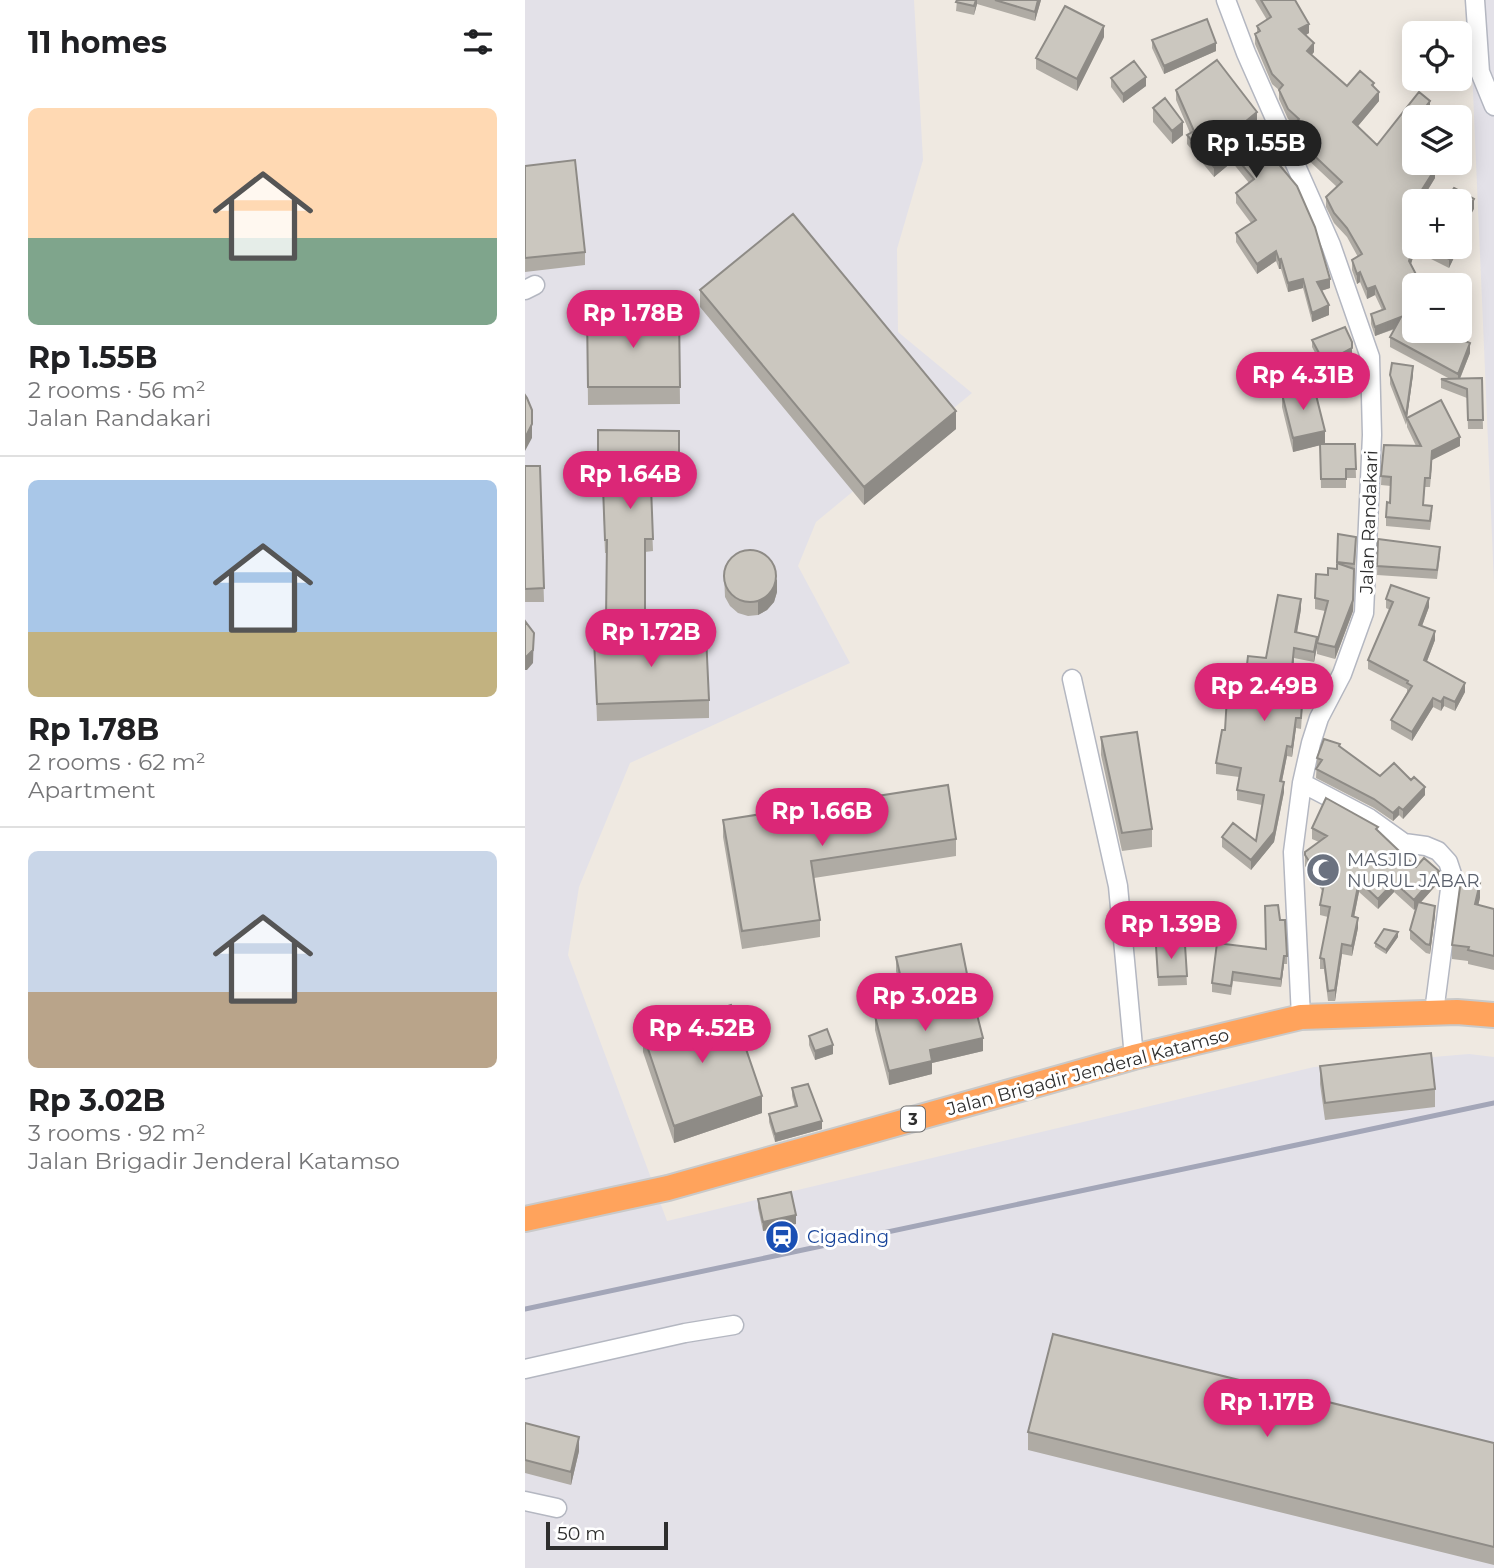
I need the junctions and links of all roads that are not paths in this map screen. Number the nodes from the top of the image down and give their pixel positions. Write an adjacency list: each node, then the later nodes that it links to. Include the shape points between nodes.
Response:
1 (1226, 0): 5 (street, Jalan Randakari, via 1331,245 1370,357 1372,435 1364,612 1315,730)
2 (1475, 0): 3 (street, via 1480,72)
3 (1494, 106)
4 (1072, 679): 9 (street, via 1118,886)
5 (1302, 783): 6 (street, via 1369,818 1403,843 1438,851 1448,862 1452,874); 8 (street, Jalan Randakari, via 1293,852)
6 (1434, 1012): 7 (highway, Jalan Brigadir Jenderal Katamso / 3); 8 (highway, Jalan Brigadir Jenderal Katamso / 3)
7 (1494, 1015)
8 (1301, 1017): 9 (highway, Jalan Brigadir Jenderal Katamso / 3)
9 (1134, 1057): 10 (highway, Jalan Brigadir Jenderal Katamso / 3, via 668,1188)
10 (525, 1219)
11 (734, 1325): 12 (street)
12 (525, 1369)
13 (525, 1501): 14 (street)
14 (557, 1508)

